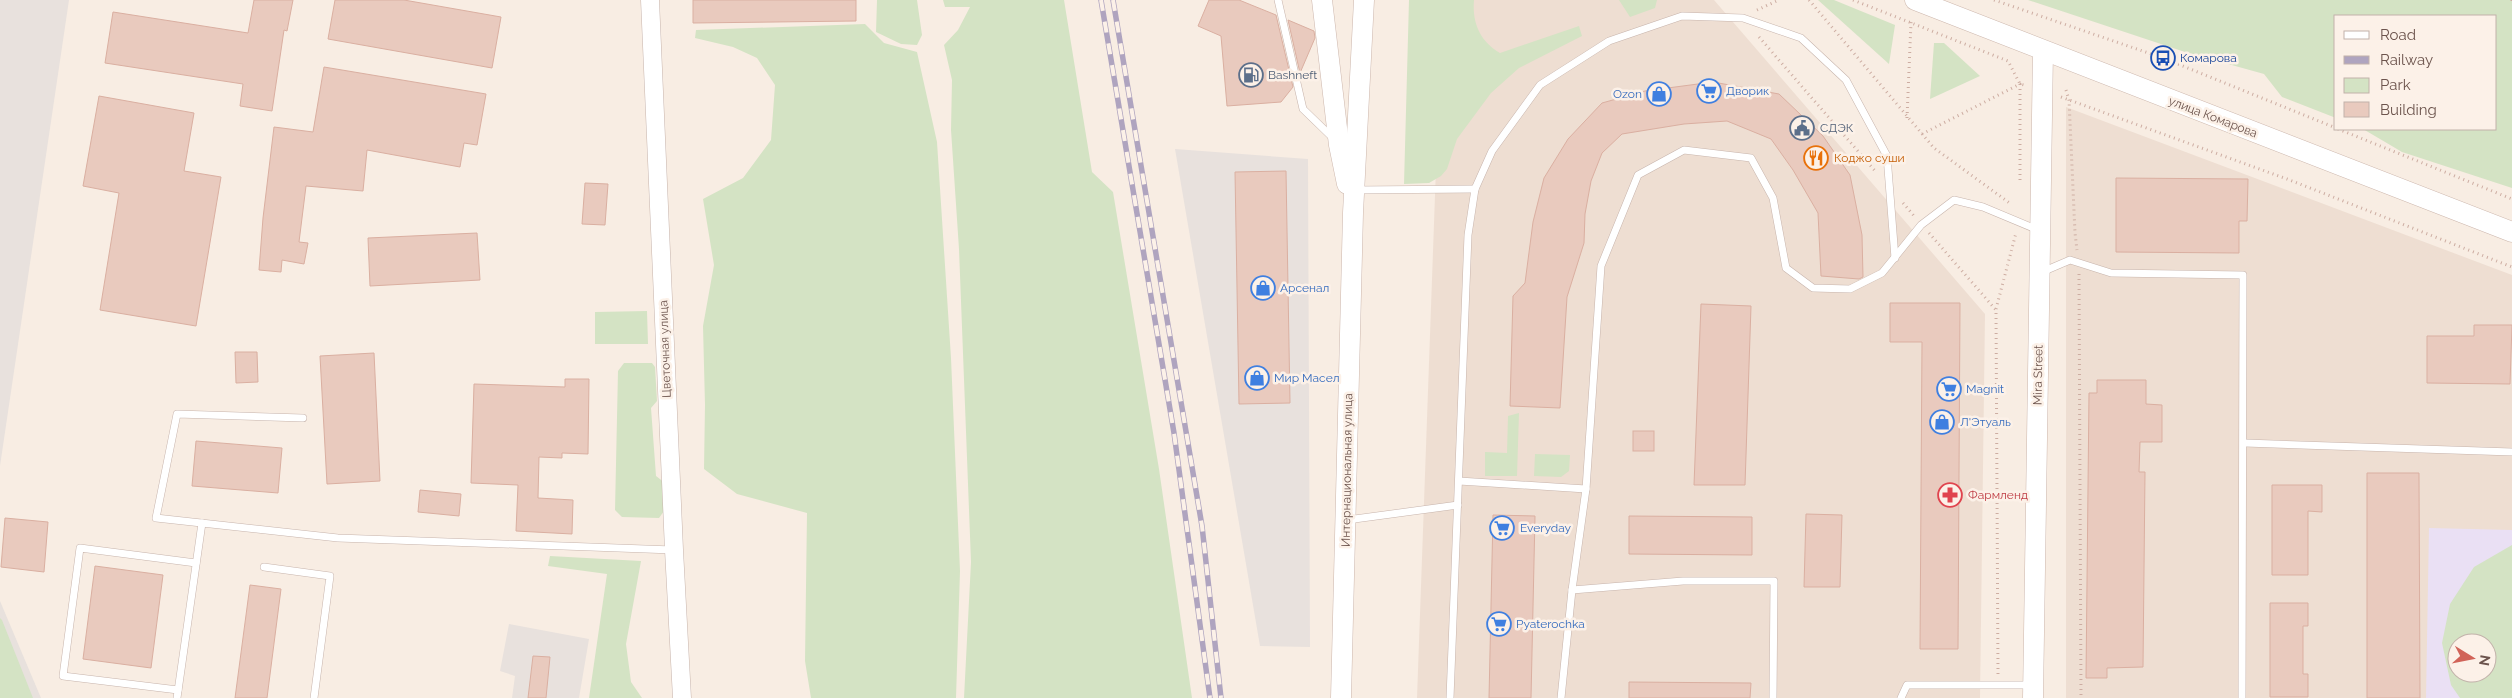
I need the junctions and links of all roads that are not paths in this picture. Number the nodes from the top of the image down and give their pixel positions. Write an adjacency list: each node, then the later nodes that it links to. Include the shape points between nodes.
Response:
1 (650, 0): 23 (street, Цветочная улица)
2 (1278, 0): 7 (lane, via 1303,109)
3 (1322, 0): 7 (main road, Интернациональная улица)
4 (1364, 0): 9 (main road, Интернациональная улица)
5 (1915, 0): 6 (main road, улица Комарова)
6 (2043, 51): 11 (main road, Mira Street); 12 (main road, улица Комарова)
7 (1339, 145): 10 (main road, Интернациональная улица)
8 (1475, 189): 9 (lane); 13 (lane, via 1492,151 1540,85 1609,42 1682,16 1742,18 1801,38 1846,80 1887,156); 18 (lane, via 1468,235)
9 (1354, 190): 10 (main road, Интернациональная улица)
10 (1353, 213): 21 (main road, Интернациональная улица)
11 (2040, 231): 13 (lane, via 1983,207 1954,200 1921,225); 14 (main road, Mira Street)
12 (2512, 232)
13 (1895, 258): 19 (lane, via 1882,273 1850,289 1813,288 1786,268 1774,198 1751,158 1684,150 1638,174 1601,266)
14 (2039, 274): 16 (lane, via 2070,260 2110,273 2243,275); 27 (main road, Mira Street)
15 (303, 418): 22 (lane, via 177,414 156,518)
16 (2244, 443): 17 (lane); 36 (lane)
17 (2512, 452)
18 (1459, 481): 19 (lane); 20 (lane)
19 (1586, 489): 26 (lane)
20 (1458, 505): 21 (lane); 32 (lane)
21 (1345, 521): 31 (main road, Интернациональная улица)
22 (202, 523): 23 (lane, via 338,538); 24 (lane)
23 (674, 550): 30 (street, Цветочная улица)
24 (196, 563): 28 (lane); 28 (lane, via 80,548 63,676)
25 (264, 567): 29 (lane, via 330,576)
26 (1572, 590): 33 (lane); 34 (lane, via 1683,581 1774,580)
27 (2033, 692): 35 (lane, via 1998,685 1907,685)
28 (177, 694)
29 (314, 698)
30 (682, 698)
31 (1341, 698)
32 (1450, 698)
33 (1561, 698)
34 (1773, 698)
35 (1901, 698)
36 (2242, 698)

